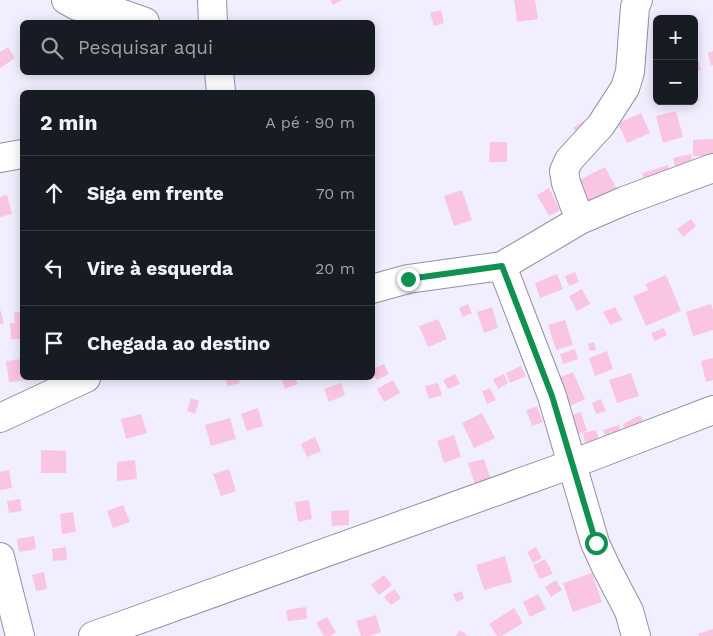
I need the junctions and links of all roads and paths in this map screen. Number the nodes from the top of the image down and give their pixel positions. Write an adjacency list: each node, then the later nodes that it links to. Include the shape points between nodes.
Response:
1 (66, 0): 4 (street, via 77,6 103,7)
2 (212, 0): 5 (street)
3 (638, 0): 9 (street, via 630,72 625,88 601,125 569,160 564,171)
4 (139, 20)
5 (214, 20)
6 (20, 154): 7 (street)
7 (0, 158)
8 (713, 168): 9 (street)
9 (580, 220): 10 (street)
10 (502, 266): 11 (street, via 408,279); 15 (street, via 552,396)
11 (375, 289)
12 (82, 380): 14 (street)
13 (713, 410): 15 (street)
14 (0, 418)
15 (572, 464): 18 (street); 19 (street, via 596,543 629,611)
16 (0, 556): 17 (street)
17 (20, 636)
18 (93, 636)
19 (636, 636)

